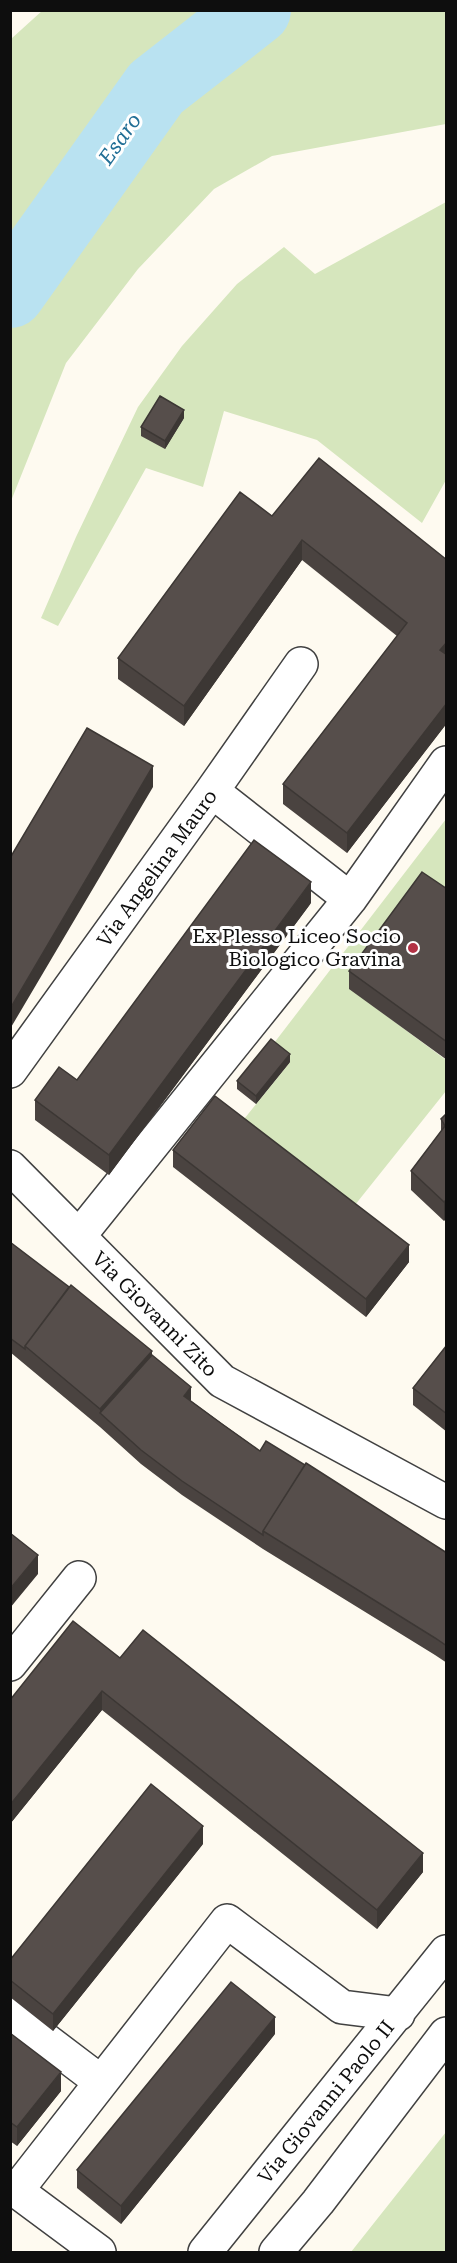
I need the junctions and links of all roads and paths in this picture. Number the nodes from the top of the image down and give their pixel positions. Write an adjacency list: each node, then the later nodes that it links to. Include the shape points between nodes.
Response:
1 (301, 664): 3 (street, Via Angelina Mauro)
2 (447, 763): 4 (street)
3 (212, 791): 4 (street); 5 (street, Via Angelina Mauro)
4 (350, 899): 7 (street)
5 (10, 1071)
6 (10, 1167): 7 (street, Via Giovanni Zito)
7 (79, 1236): 8 (street, Via Giovanni Zito, via 222,1381)
8 (447, 1502)
9 (79, 1578): 10 (street)
10 (11, 1663)
11 (447, 1952): 13 (street, Via Giovanni Paolo II)
12 (10, 2013): 15 (street)
13 (398, 2014): 15 (street, via 342,2007 227,1921); 18 (street, Via Giovanni Paolo II)
14 (447, 2034): 19 (street)
15 (101, 2082): 16 (street)
16 (14, 2188): 17 (street)
17 (99, 2253)
18 (205, 2253)
19 (276, 2253)

